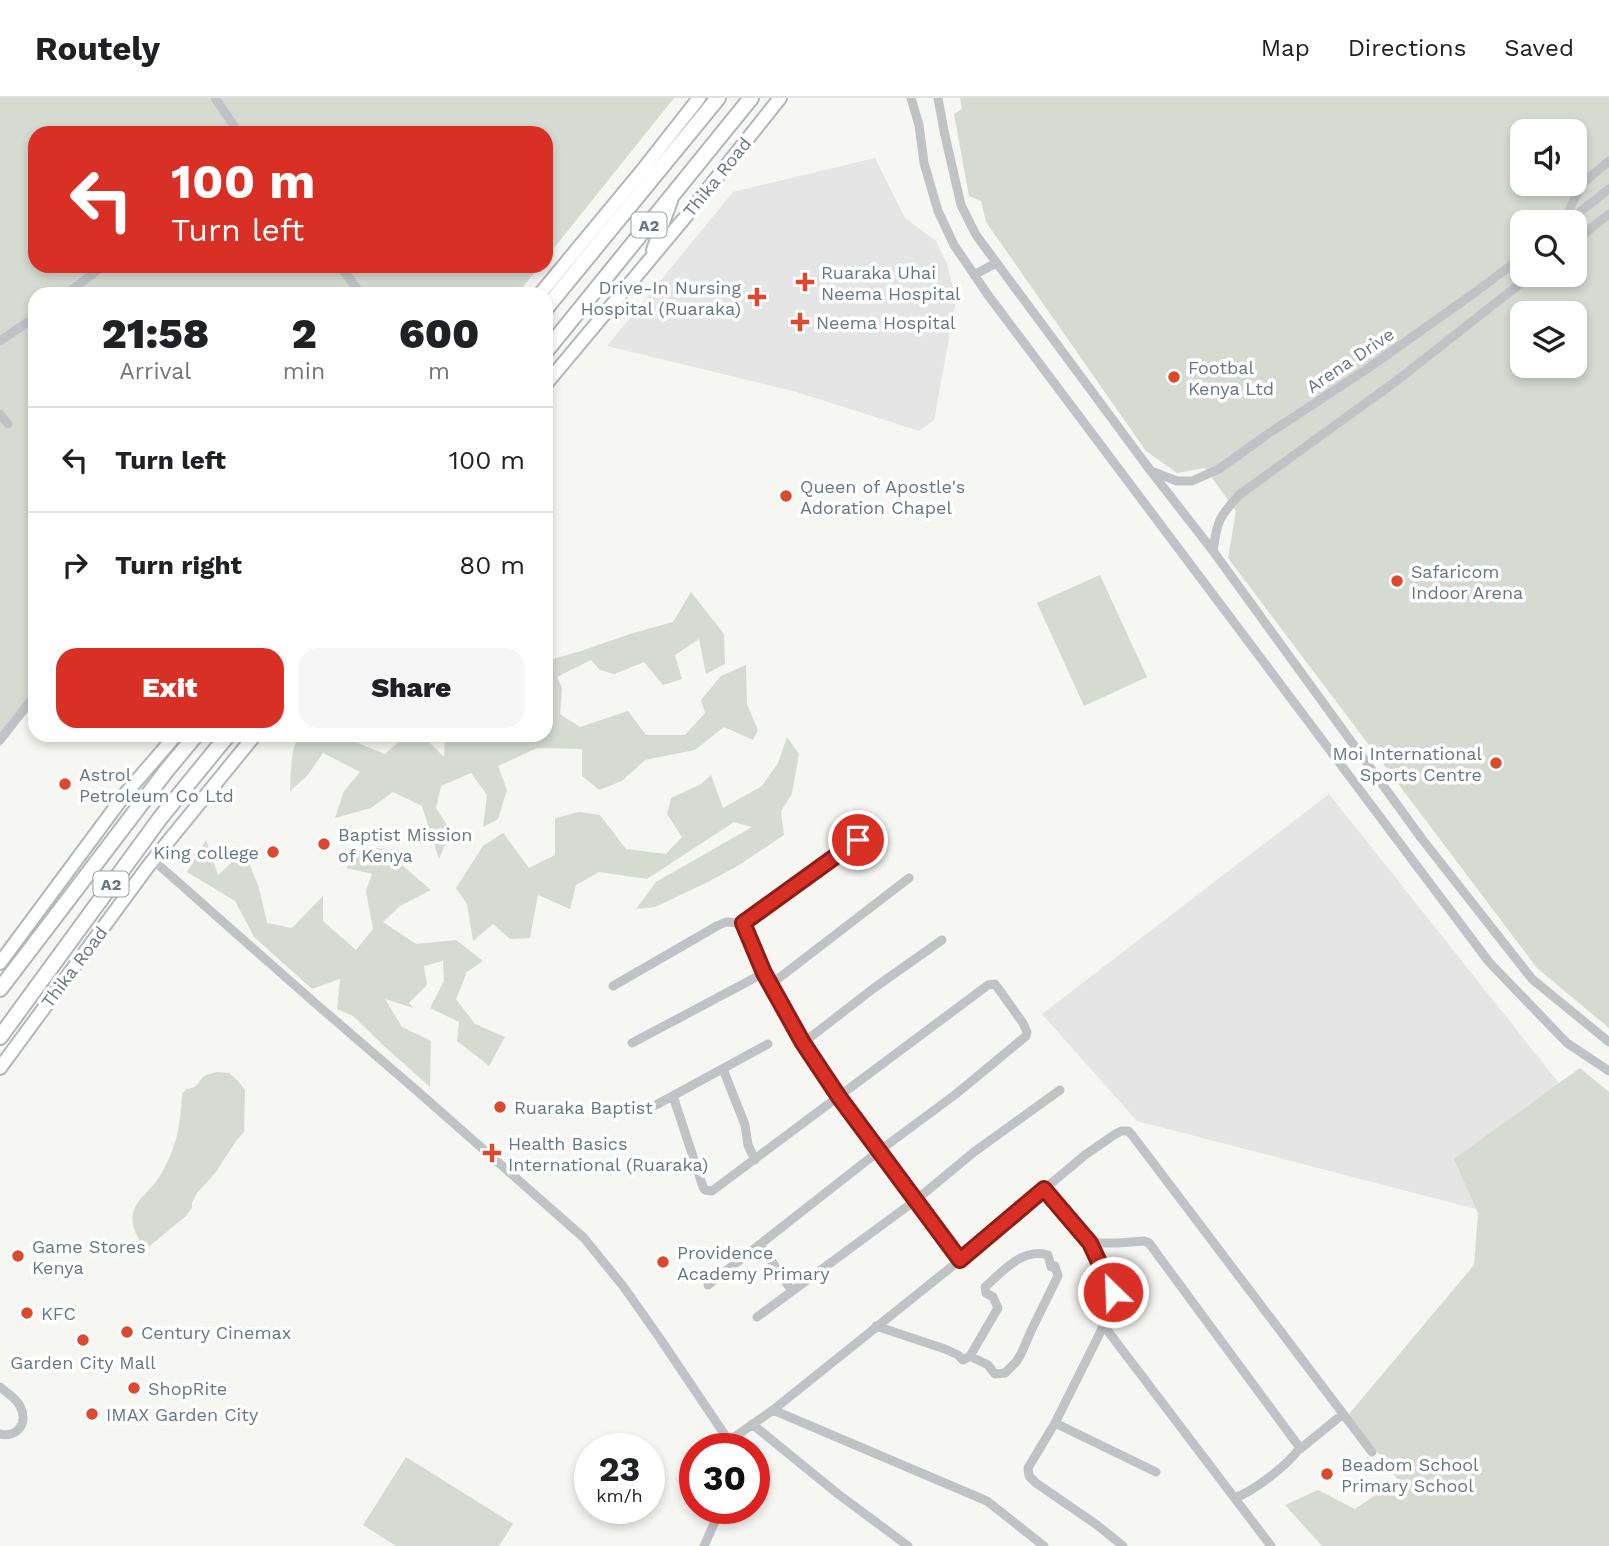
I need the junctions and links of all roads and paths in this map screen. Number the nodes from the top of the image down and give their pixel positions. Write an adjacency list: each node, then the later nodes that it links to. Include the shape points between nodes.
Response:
1 (215, 98): 8 (street)
2 (699, 98): 22 (main road)
3 (718, 98): 24 (highway, A2)
4 (751, 98): 11 (highway, Thika Road / A2)
5 (780, 98): 16 (main road, Thika Road)
6 (911, 98): 20 (street, via 938,211)
7 (938, 98): 17 (street, via 961,205)
8 (234, 126)
9 (1609, 161): 12 (street, via 1583,183)
10 (1609, 190): 13 (street)
11 (673, 194): 16 (main road); 27 (highway, Thika Road / A2)
12 (1570, 210)
13 (1582, 210)
14 (1609, 214): 15 (street)
15 (1587, 231)
16 (649, 259): 28 (main road, Thika Road)
17 (996, 263): 20 (street); 31 (street)
18 (1510, 266): 31 (street, Arena Drive, via 1219,469 1192,481 1177,481)
19 (94, 273): 21 (street)
20 (974, 275): 56 (street, via 1489,962 1567,1043)
21 (75, 287)
22 (546, 287)
23 (1516, 287): 32 (street, via 1239,495 1221,514)
24 (553, 299)
25 (28, 322): 26 (street)
26 (0, 341)
27 (553, 342)
28 (553, 376)
29 (0, 414): 30 (street)
30 (8, 424)
31 (1150, 470): 32 (street)
32 (1213, 551): 50 (street, via 1422,839 1532,979)
33 (28, 704): 34 (street)
34 (0, 740)
35 (171, 742): 44 (main road, via 126,793)
36 (190, 742): 48 (highway, A2)
37 (222, 742): 49 (highway, Thika Road / A2, via 161,817)
38 (249, 742): 40 (main road, Thika Road)
39 (858, 840): 42 (street)
40 (153, 860): 54 (main road, Thika Road); 79 (street, via 584,1238 623,1286)
41 (909, 878): 46 (street)
42 (743, 923): 45 (street); 47 (street, via 717,926)
43 (942, 940): 52 (street)
44 (0, 963)
45 (764, 973): 46 (street); 51 (street)
46 (771, 985): 52 (street)
47 (613, 986)
48 (0, 989)
49 (0, 1037)
50 (1609, 1042)
51 (632, 1043)
52 (803, 1043): 59 (street)
53 (768, 1044): 55 (street)
54 (0, 1068)
55 (723, 1069): 58 (street); 62 (street)
56 (1609, 1071)
57 (1060, 1090): 64 (street)
58 (673, 1096): 60 (street); 62 (street, via 705,1190 712,1191)
59 (839, 1097): 61 (street); 61 (street, via 995,984 1023,1023 1026,1036); 62 (street)
60 (656, 1105)
61 (879, 1151): 64 (street); 66 (street)
62 (755, 1160)
63 (1044, 1189): 65 (street); 67 (street); 76 (street, via 1085,1155 1128,1131)
64 (916, 1200): 67 (street); 69 (street)
65 (1090, 1243): 72 (street, via 1113,1292); 82 (street, via 1149,1243)
66 (760, 1244): 68 (street); 69 (street)
67 (960, 1260): 71 (street)
68 (708, 1285)
69 (792, 1291): 70 (street)
70 (757, 1317)
71 (876, 1326): 73 (street, via 946,1349 963,1360); 75 (street)
72 (1104, 1326): 77 (street); 85 (street)
73 (970, 1356): 73 (street, via 995,1374 1005,1373 1016,1362 1058,1276 1048,1255 1023,1257 985,1287 998,1308)
74 (0, 1387): 81 (street, via 15,1398 23,1413 21,1428)
75 (773, 1410): 78 (street); 89 (street, via 987,1501)
76 (1343, 1414): 82 (street); 83 (street)
77 (1055, 1423): 84 (street); 90 (street, via 1028,1468 1029,1476)
78 (751, 1424): 80 (street); 88 (street)
79 (722, 1433)
80 (742, 1433)
81 (0, 1434)
82 (1300, 1449): 85 (street, via 1269,1479)
83 (1372, 1452)
84 (1156, 1472)
85 (1235, 1498): 91 (street)
86 (714, 1524): 87 (street)
87 (705, 1546)
88 (908, 1546)
89 (1044, 1546)
90 (1123, 1546)
91 (1271, 1546)

